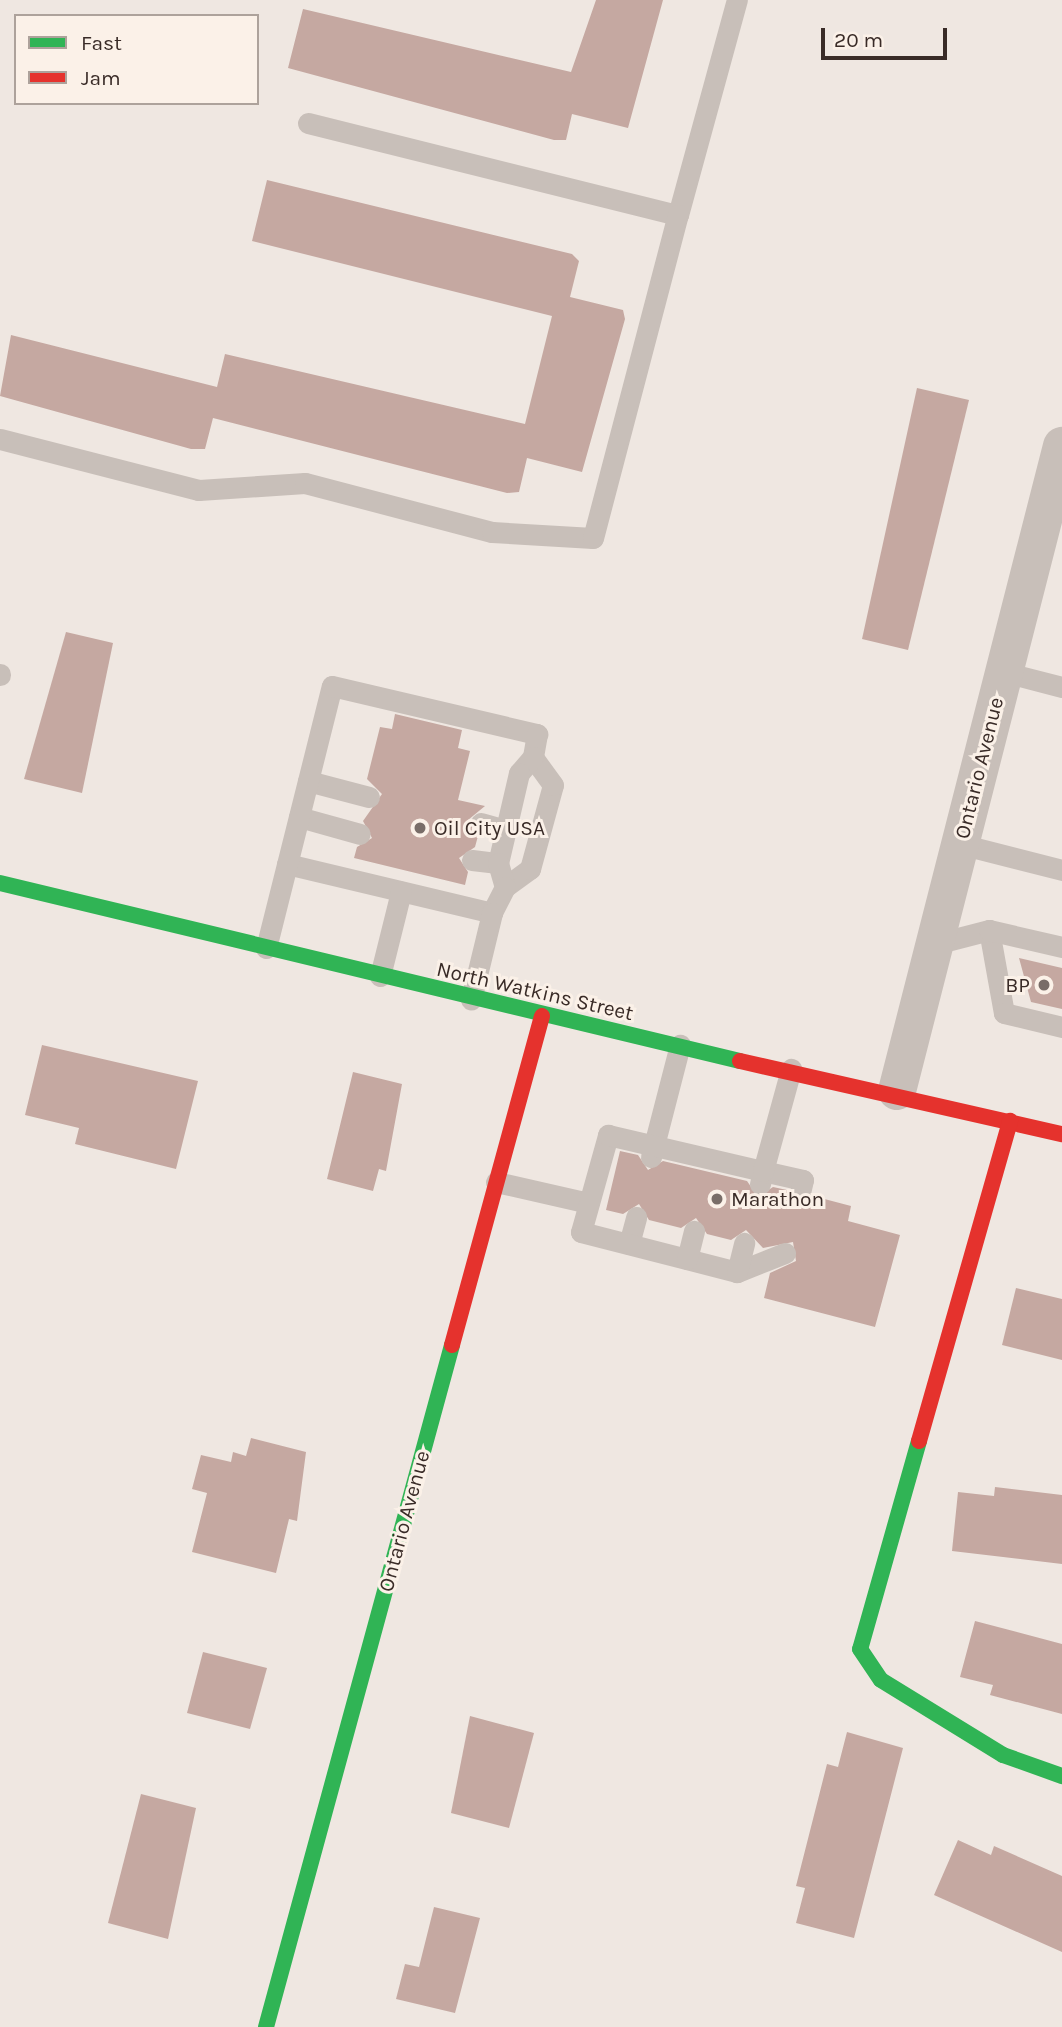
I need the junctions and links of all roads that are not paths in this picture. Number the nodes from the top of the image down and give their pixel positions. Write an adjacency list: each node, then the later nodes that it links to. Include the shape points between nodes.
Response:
1 (737, 0): 3 (lane)
2 (308, 122): 3 (lane)
3 (678, 215): 4 (lane, via 593,537 492,532 305,483 199,490)
4 (0, 439)
5 (1062, 446): 6 (street, Ontario Avenue)
6 (1004, 672): 7 (lane); 15 (street, Ontario Avenue)
7 (1062, 687)
8 (533, 757): 9 (lane, via 537,734 332,686); 13 (lane, via 519,773); 21 (lane, via 553,785 530,869)
9 (308, 782): 10 (lane); 11 (lane)
10 (369, 797)
11 (299, 817): 14 (lane); 18 (lane)
12 (481, 823): 13 (lane)
13 (506, 830): 17 (lane)
14 (360, 834)
15 (960, 844): 19 (lane); 25 (street, Ontario Avenue)
16 (472, 860): 17 (lane)
17 (498, 863): 21 (lane)
18 (287, 864): 22 (lane); 26 (lane)
19 (1062, 870)
20 (0, 883): 26 (street, North Watkins Street)
21 (505, 887): 23 (lane)
22 (401, 892): 23 (lane); 28 (lane)
23 (492, 913): 29 (lane)
24 (989, 930): 25 (lane); 27 (lane); 31 (lane, via 1004,1013)
25 (935, 944): 34 (street, Ontario Avenue)
26 (267, 948): 28 (street, North Watkins Street)
27 (1058, 953)
28 (380, 976): 29 (street, North Watkins Street)
29 (471, 1000): 30 (street, North Watkins Street)
30 (542, 1016): 32 (street, North Watkins Street); 39 (street, Ontario Avenue)
31 (1062, 1027)
32 (680, 1045): 33 (street, North Watkins Street); 37 (lane)
33 (791, 1069): 34 (street, North Watkins Street); 38 (lane)
34 (897, 1091): 35 (street, North Watkins Street)
35 (1010, 1121): 36 (street, North Watkins Street); 49 (street, via 860,1649 881,1680 1003,1755)
36 (1062, 1134)
37 (653, 1152): 38 (lane); 41 (lane, via 608,1135)
38 (762, 1178): 40 (lane, via 803,1180)
39 (496, 1182): 41 (lane); 50 (street, Ontario Avenue)
40 (800, 1193)
41 (589, 1203): 45 (lane, via 581,1232)
42 (636, 1217): 45 (lane)
43 (694, 1231): 47 (lane)
44 (744, 1243): 48 (lane)
45 (629, 1244): 47 (lane)
46 (785, 1253): 48 (lane)
47 (687, 1259): 48 (lane)
48 (737, 1272)
49 (1062, 1776)
50 (266, 2027)

